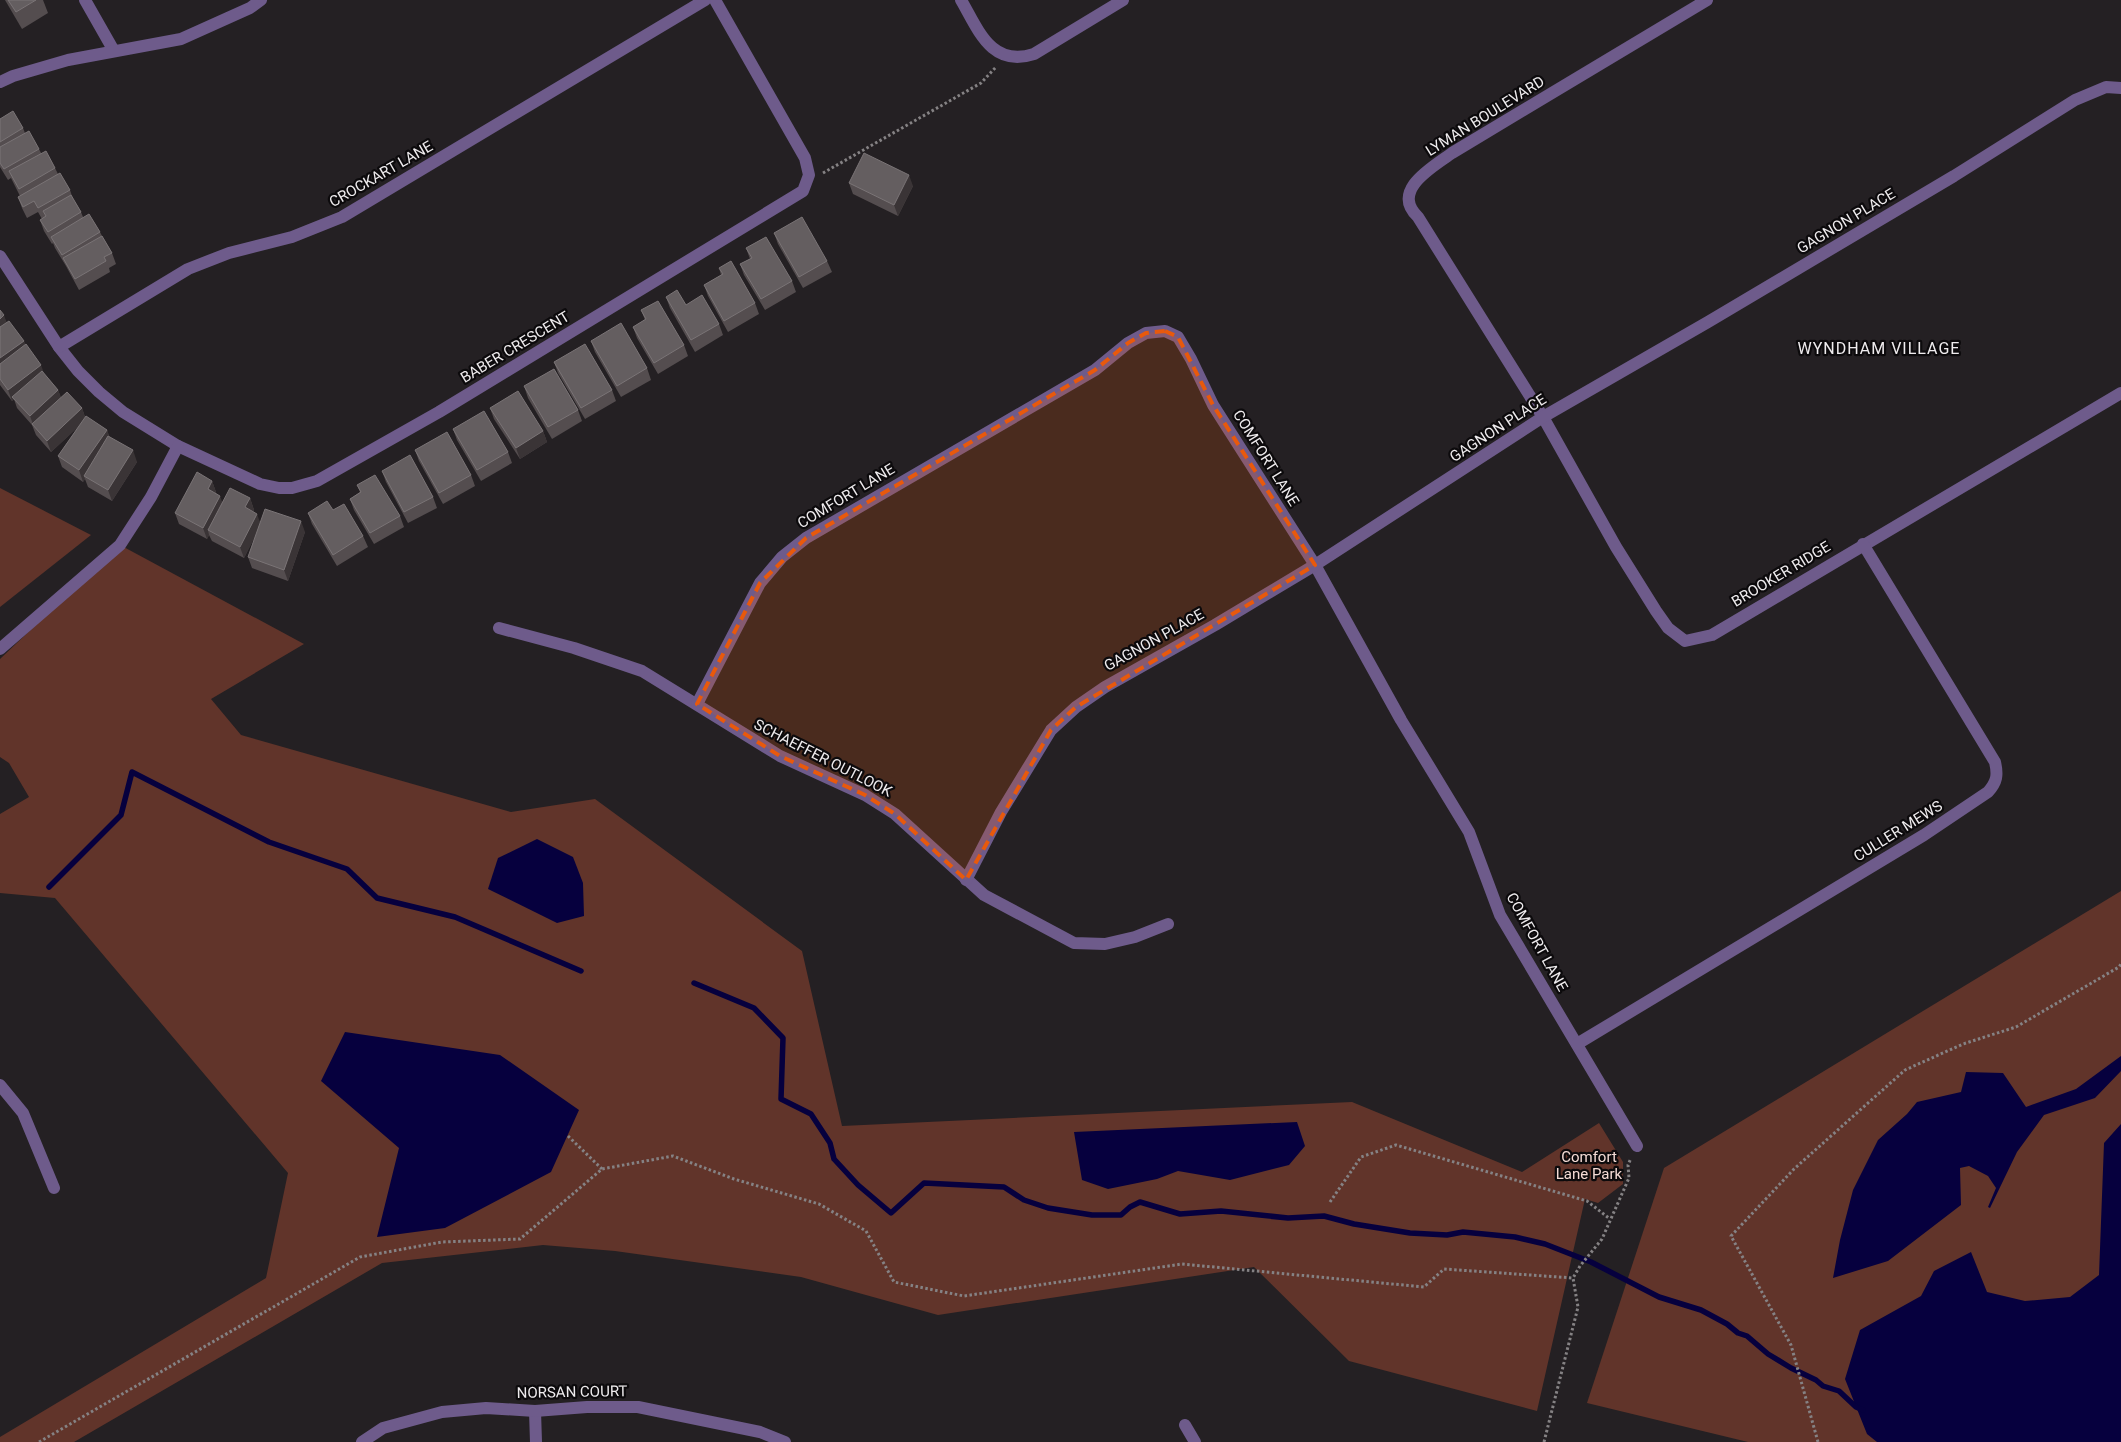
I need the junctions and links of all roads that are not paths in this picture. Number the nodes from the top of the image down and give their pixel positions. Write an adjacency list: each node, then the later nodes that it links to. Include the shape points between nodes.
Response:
1 (85, 0): 8 (street)
2 (262, 0): 8 (street, via 181,39)
3 (705, 0): 12 (street, CROCKART LANE, via 342,217 292,237 229,253 188,269)
4 (715, 0): 15 (street, BABER CRESCENT, via 805,158 808,182 797,196 439,412 318,481 292,488 266,486)
5 (961, 0): 6 (street, via 989,46 1006,55 1018,56 1034,54)
6 (1123, 0)
7 (1707, 0): 14 (street, LYMAN BOULEVARD, via 1452,152 1418,177 1410,193 1411,210)
8 (114, 51): 9 (street, via 68,60)
9 (0, 82)
10 (2121, 88): 14 (street, GAGNON PLACE, via 2106,88 2075,100 1954,176)
11 (0, 256): 12 (street, BABER CRESCENT)
12 (59, 347): 15 (street, BABER CRESCENT, via 78,371 123,412)
13 (2121, 393): 16 (street, BROOKER RIDGE)
14 (1543, 417): 16 (street, BROOKER RIDGE, via 1656,611 1668,628 1685,641 1712,635); 17 (street, GAGNON PLACE)
15 (178, 446): 19 (street, via 120,545)
16 (1863, 544): 23 (street, CULLER MEWS, via 1996,762 1995,785 1924,835)
17 (1315, 565): 20 (street, COMFORT LANE, via 1213,405 1178,337 1165,332 1146,333 1128,342 1095,370 806,538 788,552 760,582); 21 (street, GAGNON PLACE, via 1106,687 1051,730); 23 (street, COMFORT LANE, via 1401,720 1469,832 1500,915)
18 (499, 628): 20 (street, SCHAEFFER OUTLOOK, via 574,648 642,672)
19 (0, 649)
20 (697, 704): 21 (street, SCHAEFFER OUTLOOK, via 780,756 865,795 895,814)
21 (966, 880): 22 (street, SCHAEFFER OUTLOOK, via 984,895 1074,942 1105,944)
22 (1168, 924)
23 (1577, 1044): 25 (street, COMFORT LANE)
24 (0, 1085): 26 (street, via 23,1113)
25 (1637, 1146)
26 (54, 1188)
27 (535, 1411): 29 (street, NORSAN COURT, via 486,1408 442,1412 383,1428); 30 (street); 31 (street, NORSAN COURT, via 638,1407 760,1432)
28 (1185, 1425): 32 (street)
29 (362, 1442)
30 (536, 1442)
31 (785, 1442)
32 (1195, 1442)

